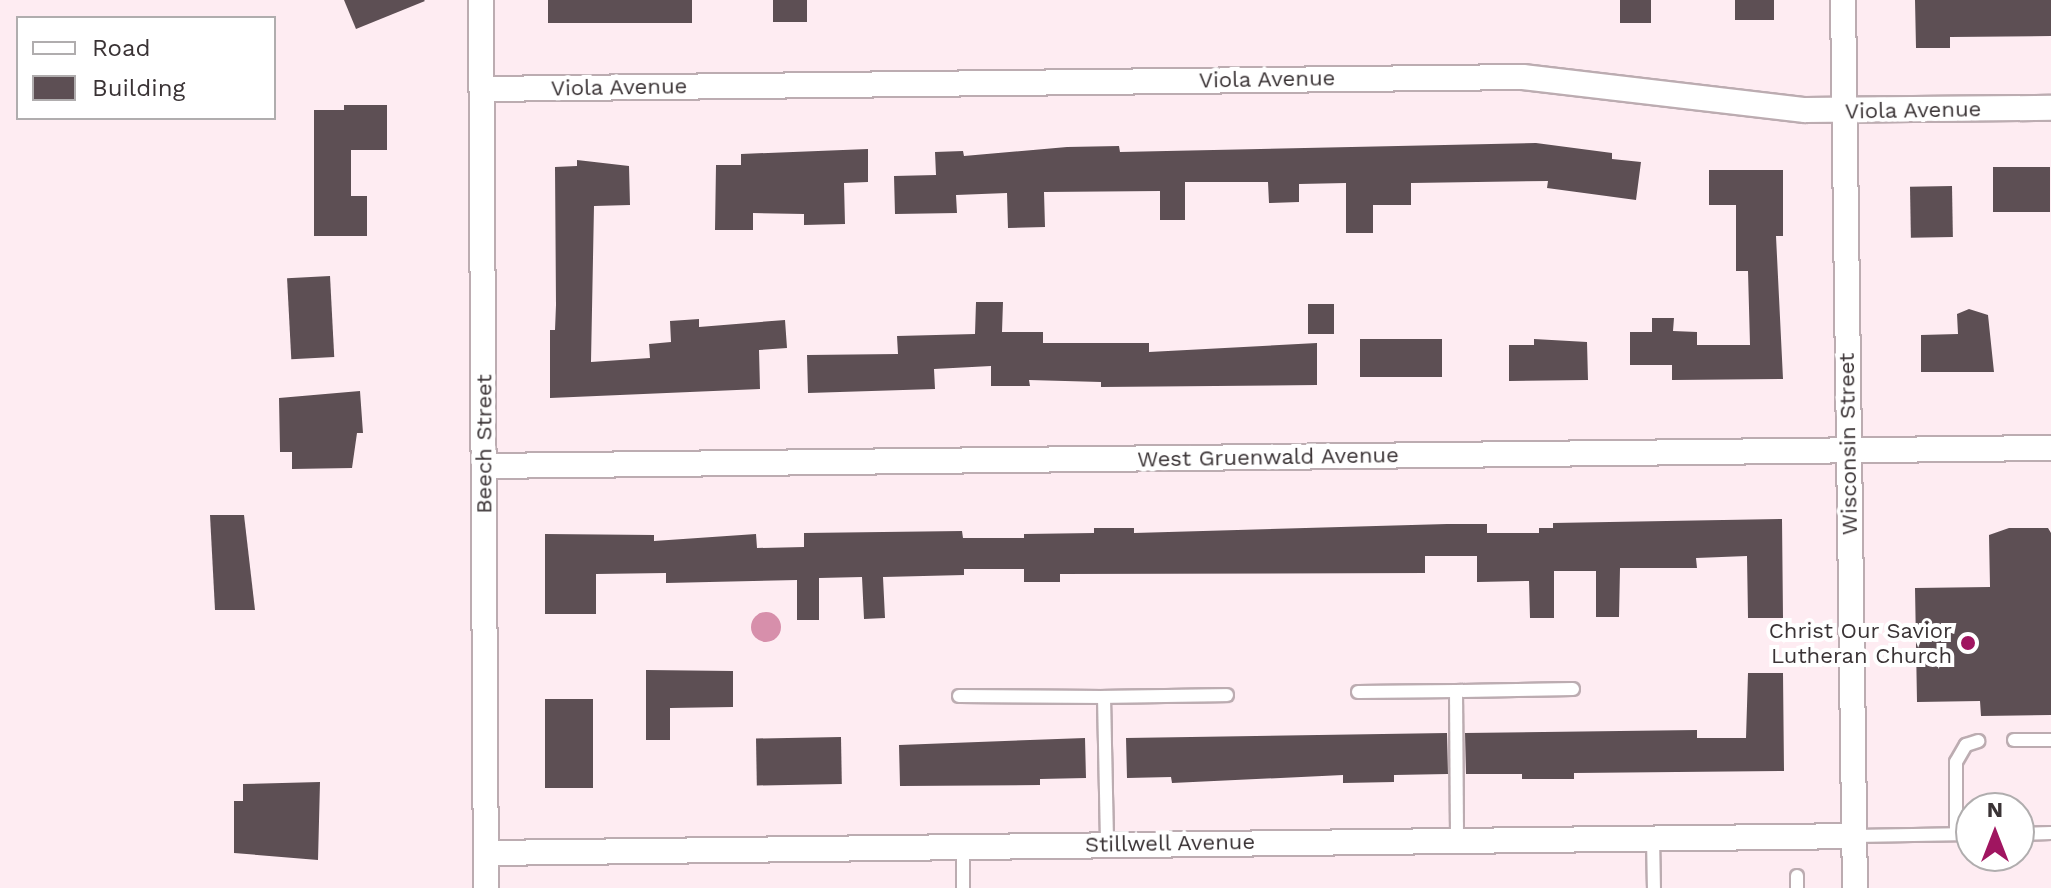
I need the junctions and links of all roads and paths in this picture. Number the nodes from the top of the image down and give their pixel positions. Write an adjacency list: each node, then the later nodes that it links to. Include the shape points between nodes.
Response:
1 (481, 0): 3 (street, Beech Street)
2 (1843, 0): 5 (street, Wisconsin Street)
3 (482, 89): 5 (street, Viola Avenue, via 1523,77); 8 (street, Beech Street)
4 (2051, 108): 5 (street, Viola Avenue)
5 (1844, 111): 7 (street, Wisconsin Street)
6 (2051, 448): 7 (street, West Gruenwald Avenue)
7 (1848, 449): 8 (street, West Gruenwald Avenue); 20 (street, Wisconsin Street)
8 (485, 466): 25 (street, Beech Street)
9 (1573, 689): 10 (lane)
10 (1456, 691): 11 (lane); 22 (lane)
11 (1358, 692)
12 (1227, 695): 14 (lane)
13 (959, 696): 14 (lane)
14 (1104, 697): 23 (lane)
15 (2014, 740): 16 (lane)
16 (2051, 740)
17 (1978, 741): 18 (lane, via 1966,745 1956,762)
18 (1956, 792)
19 (1955, 834): 20 (lane)
20 (1855, 836): 21 (street, Stillwell Avenue); 29 (street, Wisconsin Street)
21 (1653, 838): 22 (street, Stillwell Avenue); 28 (lane)
22 (1457, 840): 23 (street, Stillwell Avenue)
23 (1107, 843): 24 (street, Stillwell Avenue)
24 (963, 844): 25 (street, Stillwell Avenue); 27 (lane)
25 (486, 853): 26 (street, Beech Street)
26 (486, 888)
27 (963, 888)
28 (1654, 888)
29 (1855, 888)

